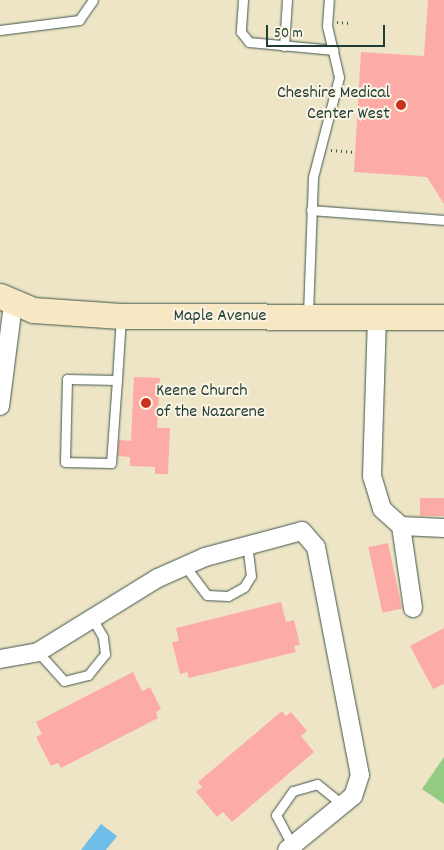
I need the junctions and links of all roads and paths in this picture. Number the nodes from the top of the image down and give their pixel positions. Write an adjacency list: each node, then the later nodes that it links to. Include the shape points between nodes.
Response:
1 (93, 0): 5 (lane, via 79,20)
2 (243, 0): 6 (lane, via 243,38)
3 (287, 0): 6 (lane)
4 (330, 0): 7 (lane, via 328,26)
5 (0, 30)
6 (284, 46): 7 (lane)
7 (334, 50): 8 (lane, via 338,77)
8 (318, 149): 9 (path); 10 (lane)
9 (355, 152)
10 (311, 210): 11 (lane); 14 (lane)
11 (444, 220)
12 (7, 300): 13 (street, Maple Avenue, via 33,310); 18 (street)
13 (121, 316): 14 (street, Maple Avenue); 17 (lane)
14 (308, 317): 15 (street, Maple Avenue)
15 (377, 317): 16 (street, Maple Avenue); 20 (street, via 372,476 382,509)
16 (444, 317)
17 (117, 380): 17 (lane, via 111,458 107,466 72,464 62,457 67,379)
18 (1, 383): 19 (street)
19 (0, 406)
20 (401, 526): 21 (street); 24 (street)
21 (444, 528)
22 (246, 543): 23 (street); 23 (lane, via 251,576 244,587 228,596 206,595); 28 (street, via 302,531 316,547 360,775 359,787)
23 (185, 566): 25 (street)
24 (413, 608)
25 (92, 618): 26 (street); 26 (lane, via 103,638 105,654 88,675 64,681)
26 (38, 652): 27 (street)
27 (0, 659)
28 (343, 805): 29 (street); 29 (lane, via 318,784 293,791 276,814)
29 (289, 848)

